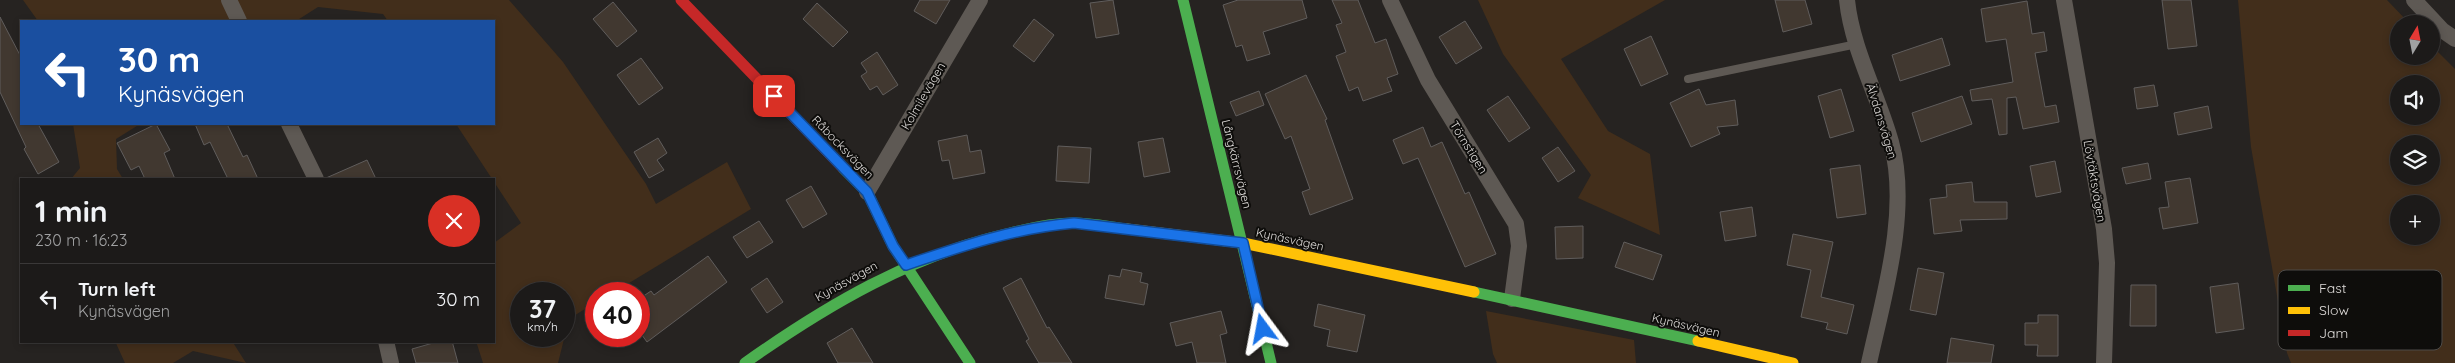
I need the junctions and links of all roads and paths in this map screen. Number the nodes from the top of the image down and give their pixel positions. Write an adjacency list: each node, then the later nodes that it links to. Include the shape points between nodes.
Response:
1 (229, 0): 9 (street)
2 (681, 0): 15 (street, Råbocksvägen)
3 (980, 0): 15 (street, Kolmilevägen)
4 (1183, 0): 16 (street, Långkärrsvägen)
5 (1390, 0): 18 (street, Törnstigen, via 1428,80 1516,224 1519,246)
6 (1847, 0): 11 (street, Älvdansvägen)
7 (2064, 0): 26 (street, Lövtäktsvägen, via 2104,229 2107,263)
8 (2414, 0): 10 (street)
9 (239, 20)
10 (2455, 39)
11 (1857, 44): 12 (lane); 25 (street, Älvdansvägen, via 1891,142 1899,196 1887,282)
12 (1688, 79)
13 (289, 125): 14 (street)
14 (316, 178)
15 (867, 192): 17 (street, Råbocksvägen, via 893,246)
16 (1243, 243): 17 (street, Kynäsvägen, via 1074,223 997,235); 18 (street, Kynäsvägen); 23 (street, Långkärrsvägen)
17 (906, 265): 21 (street, Kynäsvägen, via 844,296); 22 (street, Råbocksvägen)
18 (1512, 299): 24 (street, Kynäsvägen)
19 (386, 343): 20 (street)
20 (391, 363)
21 (745, 363)
22 (970, 363)
23 (1272, 363)
24 (1793, 363)
25 (1869, 363)
26 (2104, 363)

